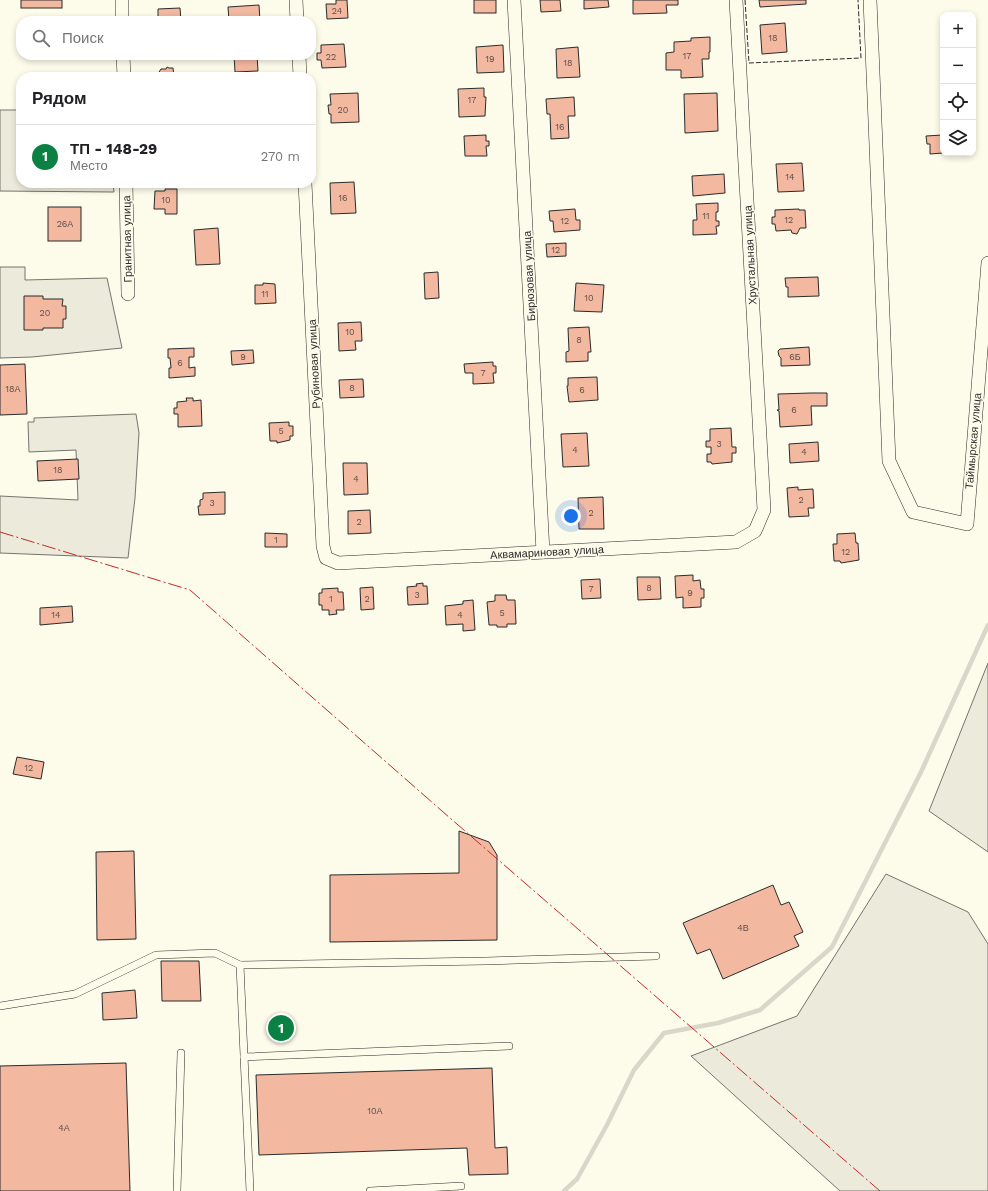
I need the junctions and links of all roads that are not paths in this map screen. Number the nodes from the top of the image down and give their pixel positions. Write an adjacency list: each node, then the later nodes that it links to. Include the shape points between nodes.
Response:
1 (122, 0): 6 (street)
2 (296, 0): 7 (street)
3 (514, 0): 18 (street, Бирюзовая улица)
4 (736, 0): 16 (street, Хрустальная улица)
5 (870, 0): 14 (street, Таймырская улица, via 890,461 913,512 966,524)
6 (122, 16)
7 (297, 16)
8 (123, 60): 10 (street)
9 (299, 60): 11 (street)
10 (124, 72)
11 (300, 72)
12 (126, 188): 15 (street, Гранитная улица)
13 (305, 188): 17 (street, Рубиновая улица)
14 (988, 263)
15 (128, 294)
16 (764, 510): 18 (street, Аквамариновая улица, via 755,531 736,542)
17 (323, 546): 18 (street, Аквамариновая улица, via 326,558 338,563)
18 (543, 552)
19 (656, 956): 20 (lane)
20 (240, 964): 21 (lane, via 216,953 156,955 74,994); 24 (lane)
21 (0, 1006)
22 (508, 1046): 24 (lane)
23 (181, 1054): 26 (lane)
24 (244, 1057): 27 (lane)
25 (461, 1186): 28 (lane)
26 (177, 1191)
27 (250, 1191)
28 (370, 1191)

